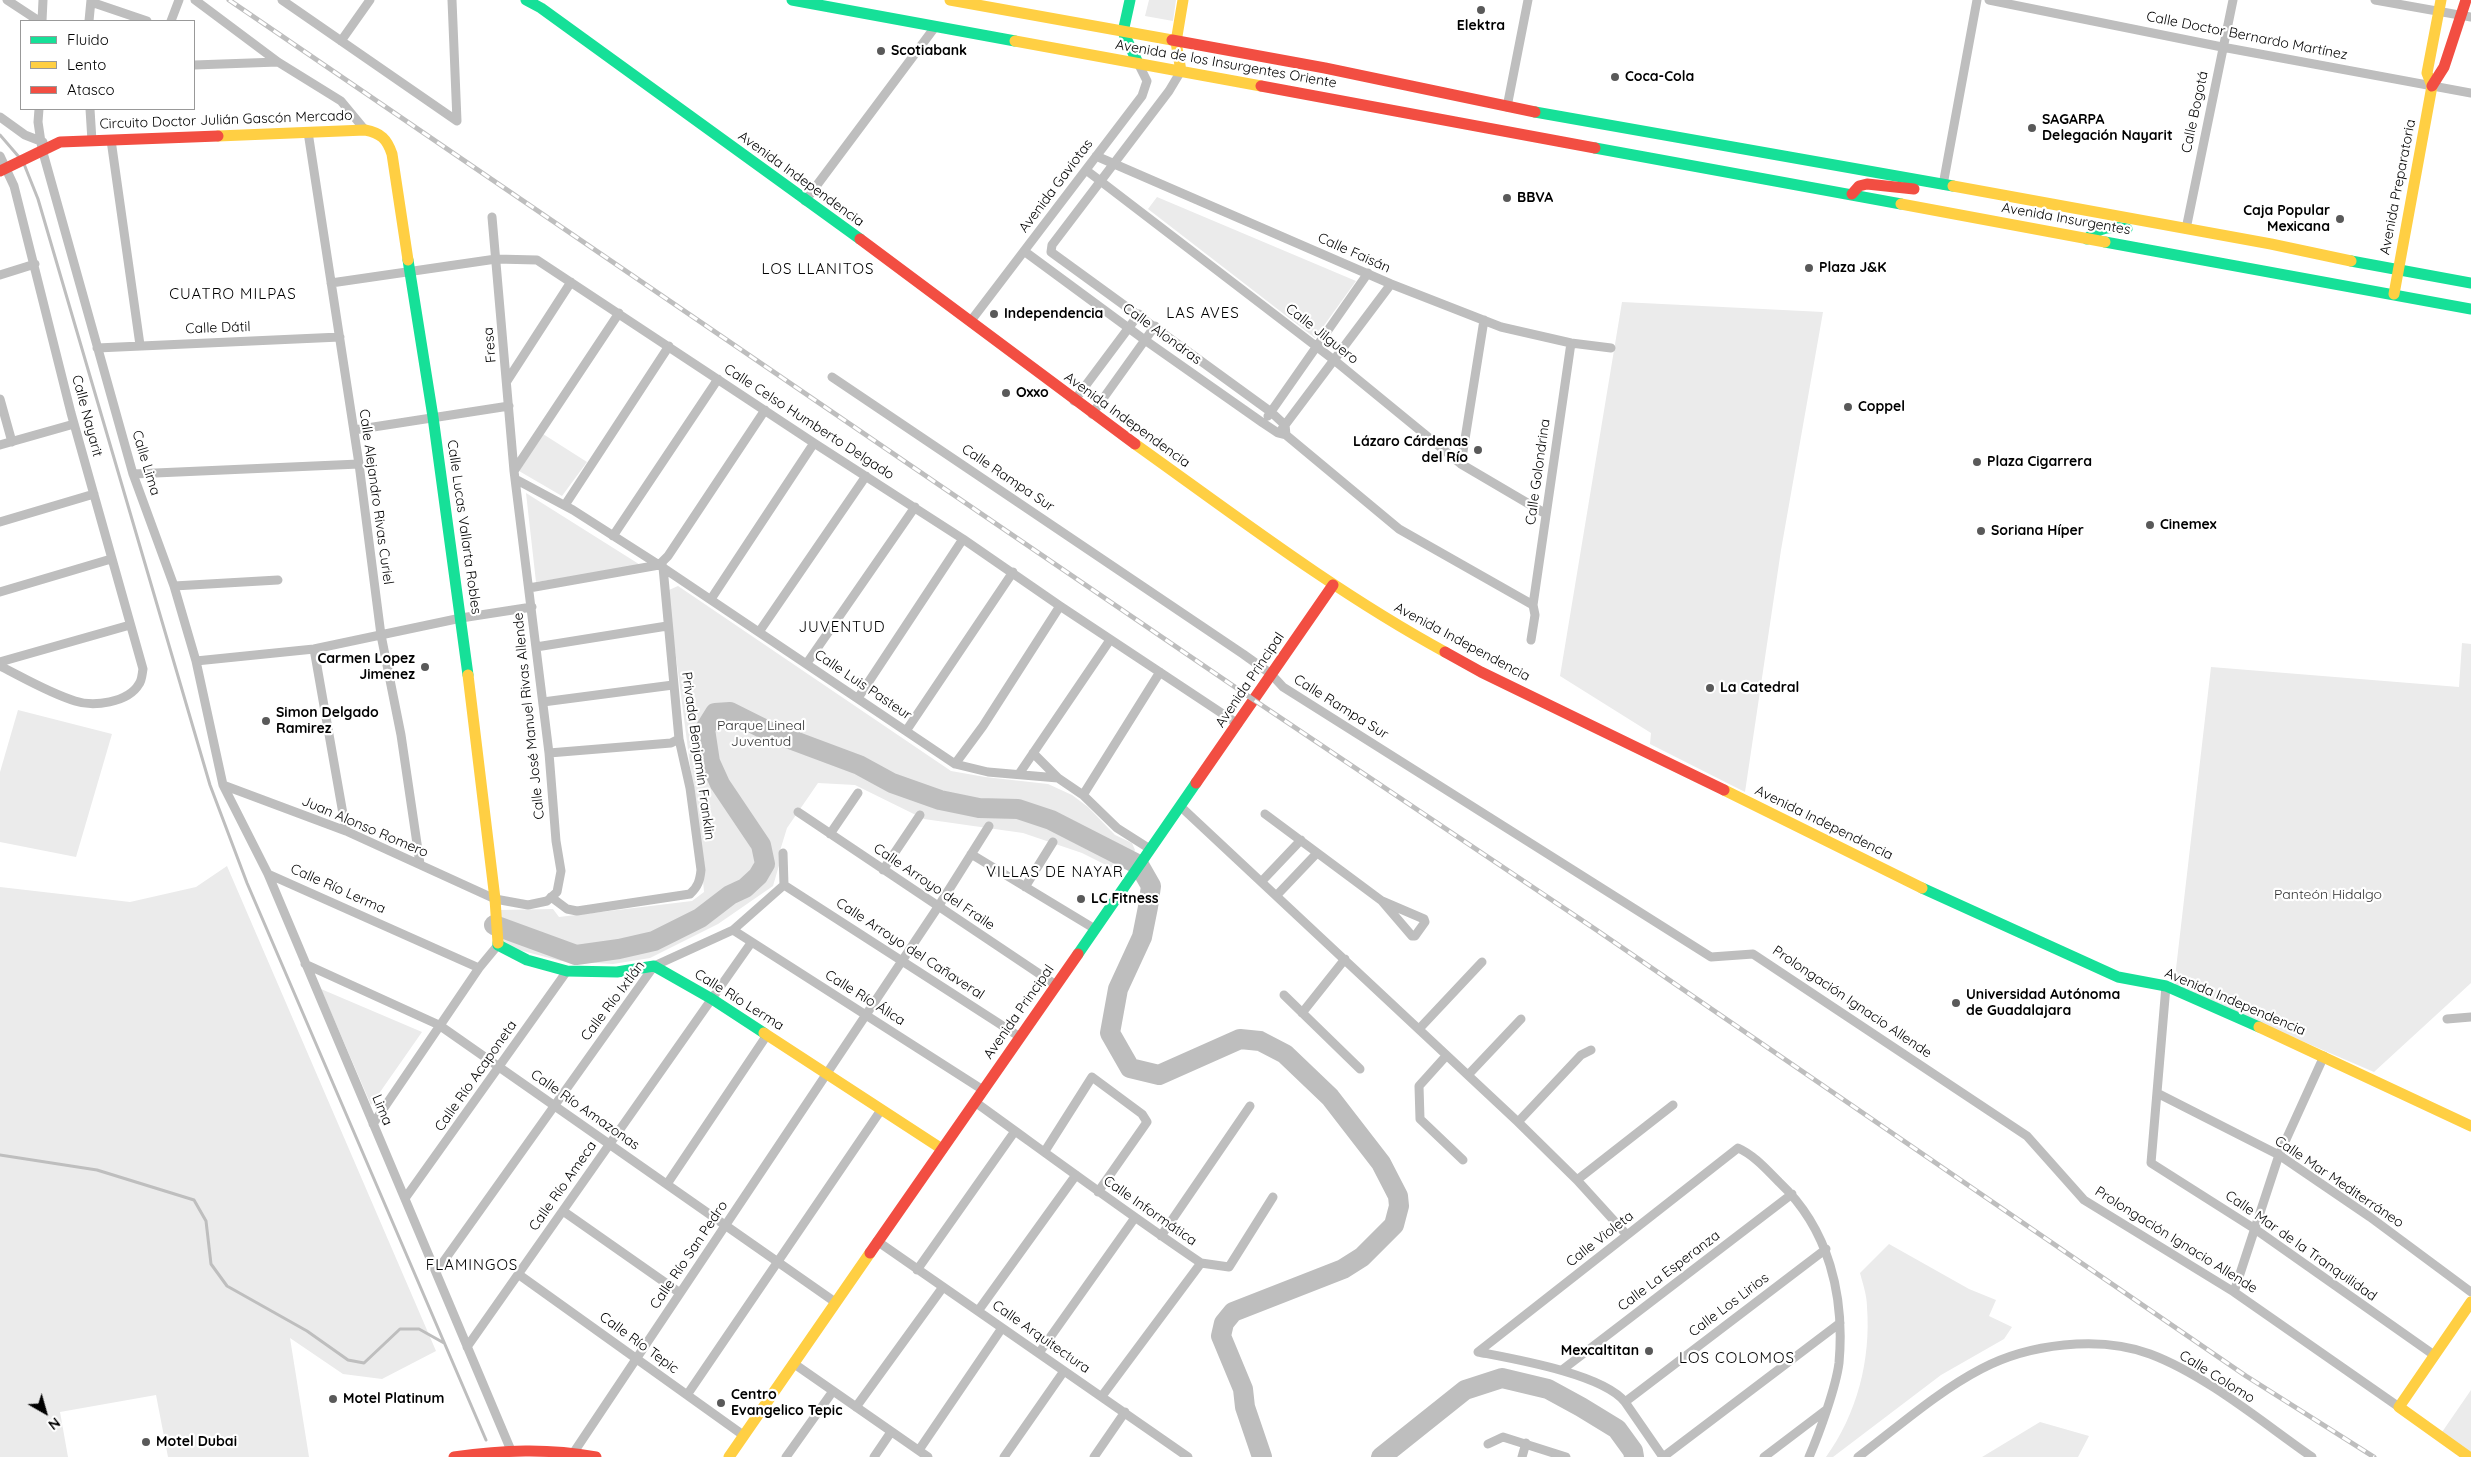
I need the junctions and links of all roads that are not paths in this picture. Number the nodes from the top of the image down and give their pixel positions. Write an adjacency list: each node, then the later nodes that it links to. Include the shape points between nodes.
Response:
1 (6, 0): 25 (street)
2 (42, 0): 26 (street)
3 (179, 0): 29 (street)
4 (195, 0): 35 (street, Circuito Doctor Julián Gascón Mercado)
5 (282, 0): 33 (street)
6 (370, 0): 33 (street)
7 (452, 0): 33 (street, via 457,121)
8 (526, 0): 21 (main road, Avenida Independencia)
9 (792, 0): 30 (main road, Avenida de los Insurgentes Oriente)
10 (950, 0): 31 (main road, Avenida de los Insurgentes Oriente)
11 (1130, 0): 31 (main road)
12 (1183, 0): 32 (main road)
13 (1528, 0): 42 (street)
14 (1976, 0): 59 (street)
15 (1989, 0): 34 (street, Calle Doctor Bernardo Martínez)
16 (2233, 0): 34 (street, Calle Bogotá)
17 (2375, 0): 22 (street)
18 (2441, 0): 22 (main road, Avenida Preparatoria)
19 (2466, 0): 23 (main road, Avenida Preparatoria)
20 (91, 1): 27 (street); 28 (street)
21 (538, 4): 61 (main road, Avenida Independencia)
22 (2438, 12): 23 (street); 40 (main road, Avenida Preparatoria, via 2427,73)
23 (2459, 14): 24 (street); 40 (main road, Avenida Preparatoria, via 2443,73)
24 (2471, 17)
25 (39, 20)
26 (41, 20)
27 (89, 20)
28 (144, 20)
29 (171, 20)
30 (935, 27): 36 (main road, Avenida de los Insurgentes Oriente); 61 (street)
31 (1123, 28): 32 (main road, Avenida de los Insurgentes Oriente); 36 (main road)
32 (1179, 37): 37 (street, Avenida de los Insurgentes Oriente); 39 (main road); 42 (main road, Avenida de los Insurgentes Oriente)
33 (341, 41)
34 (2222, 47): 40 (street, Calle Doctor Bernardo Martínez); 64 (street, Calle Bogotá)
35 (278, 62): 38 (street); 46 (street, Circuito Doctor Julián Gascón Mercado, via 341,101)
36 (1138, 63): 39 (main road, Avenida de los Insurgentes Oriente); 53 (street, Avenida Gaviotas, via 1146,76 1146,87)
37 (1338, 64)
38 (195, 66)
39 (1181, 71): 51 (main road, Avenida de los Insurgentes Oriente); 54 (street)
40 (2432, 86): 41 (street, Calle Doctor Bernardo Martínez); 71 (main road, Avenida Preparatoria)
41 (2471, 93)
42 (1507, 107): 51 (main road, Avenida de los Insurgentes Oriente)
43 (39, 110): 50 (street, Calle Lima)
44 (90, 110): 49 (street)
45 (0, 117): 50 (street)
46 (365, 130): 47 (main road, Circuito Doctor Julián Gascón Mercado); 70 (main road, Calle Lucas Vallarta Robles, via 379,133 392,154)
47 (308, 132): 48 (main road, Circuito Doctor Julián Gascón Mercado); 75 (street, Calle Alejandro Rivas Curiel)
48 (111, 140): 49 (main road, Circuito Doctor Julián Gascón Mercado); 89 (street)
49 (92, 141): 50 (main road, Circuito Doctor Julián Gascón Mercado)
50 (43, 146): 55 (main road, Circuito Doctor Julián Gascón Mercado, via 32,156); 92 (street, Calle Lima)
51 (1657, 146): 57 (main road, Avenida Insurgentes); 57 (main road, Avenida Insurgentes)
52 (0, 156): 55 (street, Calle Nayarit)
53 (1096, 156): 54 (street, Calle Faisán); 56 (street, Avenida Gaviotas)
54 (1112, 165): 58 (street); 72 (street, Calle Faisán)
55 (6, 169): 69 (street, Calle Nayarit)
56 (1086, 170): 58 (street, Calle Jilguero); 67 (street, Avenida Gaviotas)
57 (1809, 173): 59 (main road, Avenida Insurgentes); 60 (main road, Avenida Insurgentes)
58 (1101, 182): 81 (street, Calle Alondras, via 1052,245 1051,252); 91 (street, Calle Jilguero)
59 (1943, 185): 60 (main road, via 1932,190 1866,184); 62 (main road, Avenida Insurgentes)
60 (1852, 194): 66 (main road, Avenida Insurgentes)
61 (805, 201): 83 (main road, Avenida Independencia)
62 (2091, 212): 64 (main road, Avenida Insurgentes); 66 (main road)
63 (492, 217): 68 (street, Fresa)
64 (2186, 229): 65 (main road, Avenida Insurgentes)
65 (2226, 237): 66 (main road, via 2213,244 2108,226); 71 (main road, Avenida Insurgentes)
66 (2087, 238): 78 (main road, Avenida Insurgentes)
67 (1024, 251): 83 (street, Avenida Gaviotas); 85 (street, Calle Alondras)
68 (496, 259): 70 (street, Calle Celso Humberto Delgado); 74 (street, Calle Celso Humberto Delgado, via 537,260); 97 (street, Fresa)
69 (35, 264): 73 (street); 106 (street, Calle Nayarit)
70 (410, 271): 75 (street, Calle Celso Humberto Delgado); 104 (main road, Calle Lucas Vallarta Robles)
71 (2398, 271): 76 (main road, Avenida Insurgentes); 78 (main road, Avenida Preparatoria)
72 (1368, 272): 77 (street, Calle Faisán); 91 (street)
73 (0, 275)
74 (571, 282): 80 (street, Calle Celso Humberto Delgado); 97 (street)
75 (331, 283): 86 (street, Calle Alejandro Rivas Curiel)
76 (2471, 283)
77 (1391, 284): 82 (street, Calle Faisán); 94 (street)
78 (2394, 294): 79 (main road, Avenida Insurgentes)
79 (2471, 309)
80 (619, 313): 90 (street, Calle Celso Humberto Delgado); 116 (street)
81 (1139, 314): 84 (street, Calle Alondras); 85 (street)
82 (1484, 320): 88 (street, Calle Faisán, via 1501,327); 114 (street)
83 (970, 322): 99 (main road, Avenida Independencia)
84 (1154, 326): 87 (street); 102 (street, Calle Alondras)
85 (1129, 328): 87 (street, Calle Alondras); 99 (street)
86 (340, 336): 89 (street, Calle Dátil); 108 (street, Calle Alejandro Rivas Curiel)
87 (1146, 340): 103 (street); 105 (street, Calle Alondras)
88 (1571, 342): 93 (street, Calle Faisán); 121 (street, Calle Golondrina)
89 (140, 345): 92 (street, Calle Dátil)
90 (669, 346): 96 (street, Calle Celso Humberto Delgado); 119 (street)
91 (1316, 347): 94 (street, Calle Jilguero); 102 (street)
92 (97, 348): 115 (street, Calle Lima)
93 (1611, 348)
94 (1334, 360): 107 (street); 114 (street, Calle Jilguero)
95 (832, 377): 151 (street, Calle Rampa Sur)
96 (718, 379): 101 (street, Calle Celso Humberto Delgado); 123 (street)
97 (507, 381): 100 (street, Fresa)
98 (0, 399): 110 (street)
99 (1074, 402): 103 (main road, Avenida Independencia)
100 (509, 406): 104 (street); 116 (street, Fresa)
101 (765, 410): 111 (street, Calle Celso Humberto Delgado); 126 (street)
102 (1271, 412): 105 (street); 107 (street, Calle Alondras)
103 (1092, 414): 129 (main road, Avenida Independencia)
104 (433, 417): 108 (street); 137 (main road, Calle Lucas Vallarta Robles)
105 (1263, 423): 109 (street, Calle Alondras)
106 (74, 424): 110 (street); 118 (street, Calle Nayarit)
107 (1286, 424): 109 (street)
108 (354, 430): 113 (street, Calle Alejandro Rivas Curiel)
109 (1282, 434): 134 (street, Calle Alondras, via 1400,529)
110 (12, 442): 112 (street)
111 (814, 443): 117 (street, Calle Celso Humberto Delgado); 133 (street)
112 (0, 445)
113 (359, 464): 115 (street); 141 (street, Calle Alejandro Rivas Curiel)
114 (1461, 464): 121 (street, Calle Jilguero)
115 (133, 474): 130 (street, Calle Lima)
116 (515, 476): 119 (street, Calle Luis Pasteur); 131 (street, Calle José Manuel Rivas Allende)
117 (866, 476): 120 (street, Calle Celso Humberto Delgado); 140 (street)
118 (94, 494): 122 (street); 125 (street, Calle Nayarit)
119 (565, 505): 123 (street, Calle Luis Pasteur)
120 (915, 507): 124 (street, Calle Celso Humberto Delgado); 148 (street)
121 (1546, 514): 134 (street, Calle Golondrina)
122 (0, 522)
123 (613, 536): 126 (street, Calle Luis Pasteur)
124 (964, 539): 127 (street, Calle Celso Humberto Delgado); 153 (street)
125 (111, 559): 132 (street); 138 (street, Calle Nayarit)
126 (661, 566): 131 (street); 133 (street, Calle Luis Pasteur); 139 (street, Privada Benjamín Franklin)
127 (1014, 572): 135 (street, Calle Celso Humberto Delgado); 156 (street)
128 (278, 580): 130 (street)
129 (1333, 585): 151 (main road, Avenida Principal); 203 (main road, Avenida Independencia, via 1399,627 1481,672 1928,891 2118,978)
130 (174, 586): 146 (street, Calle Lima)
131 (529, 588): 136 (street, Calle José Manuel Rivas Allende)
132 (0, 592)
133 (711, 599): 140 (street, Calle Luis Pasteur)
134 (1534, 605): 143 (street, Calle Golondrina)
135 (1060, 606): 142 (street, Calle Celso Humberto Delgado); 160 (street)
136 (532, 607): 137 (street); 144 (street, Calle José Manuel Rivas Allende)
137 (461, 618): 141 (street); 187 (main road, Calle Lucas Vallarta Robles)
138 (130, 625): 147 (street); 149 (street, Calle Nayarit, via 143,669 140,683 123,698 99,703 76,701)
139 (667, 626): 144 (street); 152 (street, Privada Benjamín Franklin)
140 (759, 632): 148 (street, Calle Luis Pasteur)
141 (381, 634): 145 (street); 179 (street, Calle Alejandro Rivas Curiel)
142 (1110, 640): 150 (street, Calle Celso Humberto Delgado); 159 (street)
143 (1531, 640)
144 (536, 647): 154 (street, Calle José Manuel Rivas Allende)
145 (314, 649): 146 (street); 171 (street)
146 (196, 661): 163 (street, Calle Lima)
147 (0, 662)
148 (806, 663): 153 (street, Calle Luis Pasteur)
149 (0, 666)
150 (1160, 672): 155 (street, Calle Celso Humberto Delgado); 165 (street)
151 (1271, 674): 155 (main road, Avenida Principal); 194 (street, Calle Rampa Sur, via 1283,687 1711,956)
152 (673, 685): 154 (street); 157 (street, Privada Benjamín Franklin)
153 (858, 698): 156 (street, Calle Luis Pasteur)
154 (543, 702): 158 (street, Calle José Manuel Rivas Allende)
155 (1238, 724): 166 (main road, Avenida Principal)
156 (906, 731): 160 (street, Calle Luis Pasteur)
157 (679, 739): 158 (street, via 671,743); 186 (street, Privada Benjamín Franklin, via 690,788 701,870 697,888 690,894 577,911 567,909)
158 (549, 753): 186 (street, Calle José Manuel Rivas Allende, via 560,871 557,892)
159 (1033, 753): 161 (street); 162 (street)
160 (955, 764): 161 (street, Calle Luis Pasteur, via 988,772)
161 (1019, 774): 162 (street, Calle Luis Pasteur)
162 (1058, 778): 165 (street, Calle Luis Pasteur)
163 (223, 785): 171 (street, Juan Alonso Romero); 181 (street, Lima)
164 (858, 793): 172 (street)
165 (1083, 795): 175 (street, Calle Luis Pasteur, via 1117,828)
166 (1180, 806): 175 (main road, Avenida Principal); 182 (street)
167 (798, 812): 172 (street, Calle Arroyo del Fraile)
168 (1265, 814): 173 (street)
169 (920, 815): 180 (street)
170 (989, 826): 178 (street, Calle Río San Pedro)
171 (346, 831): 179 (street, Juan Alonso Romero)
172 (830, 834): 180 (street, Calle Arroyo del Fraile)
173 (1300, 840): 176 (street); 182 (street)
174 (1053, 842): 184 (street)
175 (1149, 852): 190 (main road, Avenida Principal)
176 (1317, 853): 185 (street); 188 (street)
177 (783, 854): 183 (street)
178 (971, 854): 184 (street); 189 (street, Calle Río San Pedro)
179 (420, 864): 187 (street, Juan Alonso Romero)
180 (883, 870): 189 (street, Calle Arroyo del Fraile)
181 (268, 874): 198 (street, Lima); 200 (street, Calle Río Lerma)
182 (1262, 881): 185 (street)
183 (784, 885): 191 (street, Calle Río Ixtlán); 196 (street, Calle Arroyo del Cañaveral)
184 (1025, 887): 190 (street)
185 (1277, 895): 195 (street)
186 (551, 897): 187 (street, via 528,905)
187 (495, 899): 193 (main road, Calle Lucas Vallarta Robles)
188 (1382, 901): 188 (street, via 1412,936 1415,936 1424,919)
189 (938, 907): 196 (street, Calle Río San Pedro); 202 (street, Calle Arroyo del Fraile)
190 (1095, 929): 202 (main road, Avenida Principal)
191 (733, 930): 192 (street, Calle Río Álica); 199 (street, Calle Río Ixtlán)
192 (751, 943): 205 (street, Calle Río Ameca); 207 (street, Calle Río Álica)
193 (498, 945): 200 (street); 201 (main road, via 527,960)
194 (1753, 954): 259 (street, Prolongación Ignacio Allende, via 2027,1136 2084,1200)
195 (1345, 959): 206 (street); 212 (street)
196 (902, 961): 207 (street, Calle Río San Pedro); 214 (street, Calle Arroyo del Cañaveral)
197 (1482, 962): 212 (street)
198 (305, 964): 211 (street, Calle Río Amazonas); 230 (street, Lima)
199 (654, 966): 201 (main road, via 617,972); 205 (main road, Calle Río Lerma); 225 (street, Calle Río Ixtlán)
200 (479, 968): 211 (street)
201 (567, 971): 218 (street, Calle Río Acaponeta)
202 (1056, 985): 214 (main road, Avenida Principal)
203 (2166, 986): 217 (main road, Avenida Independencia); 223 (street)
204 (1284, 995): 206 (street)
205 (712, 998): 213 (main road, Calle Río Lerma); 233 (street, Calle Río Ameca)
206 (1302, 1013): 219 (street)
207 (866, 1015): 220 (street, Calle Río San Pedro); 222 (street, Calle Río Álica)
208 (2471, 1017): 210 (street)
209 (1521, 1019): 221 (street)
210 (2447, 1019)
211 (439, 1025): 218 (street, Calle Río Amazonas); 230 (street)
212 (1419, 1029): 216 (street)
213 (767, 1034): 220 (main road, Calle Río Lerma); 240 (street)
214 (1020, 1037): 222 (main road, Avenida Principal)
215 (1590, 1050): 229 (street, via 1581,1055)
216 (1446, 1056): 221 (street); 237 (street, via 1419,1086 1420,1119)
217 (2324, 1056): 231 (main road, Avenida Independencia); 236 (street)
218 (499, 1067): 225 (street, Calle Río Amazonas); 244 (street, Calle Río Acaponeta)
219 (1360, 1069)
220 (827, 1074): 228 (main road, Calle Río Lerma); 247 (street, Calle Río San Pedro)
221 (1468, 1075): 229 (street)
222 (983, 1090): 224 (main road, Avenida Principal)
223 (2157, 1093): 236 (street, Calle Mar Mediterráneo); 248 (street, Calle Mar de la Tranquilidad, via 2152,1163)
224 (974, 1102): 232 (street, Calle Informática); 234 (main road, Avenida Principal)
225 (553, 1105): 233 (street, Calle Río Amazonas); 256 (street, Calle Río Ixtlán)
226 (1673, 1105): 239 (street)
227 (1250, 1106): 250 (street)
228 (881, 1110): 234 (main road, Calle Río Lerma); 253 (street)
229 (1518, 1122): 239 (street)
230 (373, 1124): 244 (street, Lima)
231 (2471, 1126)
232 (1015, 1131): 235 (street, Calle Informática); 255 (street)
233 (609, 1144): 240 (street, Calle Río Amazonas); 245 (street, Calle Río Ameca)
234 (942, 1149): 251 (main road, Avenida Principal)
235 (1045, 1152): 238 (street, Calle Informática); 241 (street, via 1092,1077 1142,1114 1147,1122)
236 (2279, 1156): 248 (street); 260 (street, Calle Mar Mediterráneo)
237 (1463, 1160)
238 (1076, 1175): 241 (street, Calle Informática); 264 (street)
239 (1577, 1180): 249 (street)
240 (667, 1184): 247 (street, Calle Río Amazonas)
241 (1098, 1192): 246 (street, Calle Informática)
242 (1792, 1194): 249 (street, Calle Violeta, via 1738,1148); 252 (street); 273 (street, Calle La Esperanza)
243 (1273, 1197): 254 (street, via 1229,1266)
244 (406, 1198): 256 (street, Lima)
245 (563, 1211): 257 (street, Calle Río Ameca); 261 (street)
246 (1134, 1219): 250 (street, Calle Informática); 268 (street)
247 (726, 1225): 253 (street, Calle Río Amazonas); 261 (street, Calle Río San Pedro)
248 (2255, 1229): 259 (street); 269 (street, Calle Mar de la Tranquilidad)
249 (1627, 1235): 273 (street, Calle Violeta, via 1478,1352)
250 (1160, 1236): 254 (street, Calle Informática)
251 (877, 1242): 255 (street, Calle Arquitectura); 262 (main road, Avenida Principal)
252 (1826, 1249): 265 (street, via 1836,1288); 277 (street, Calle Los Lirios)
253 (777, 1261): 262 (street, Calle Río Amazonas); 275 (street)
254 (1201, 1263): 276 (street, Calle Informática)
255 (918, 1270): 258 (street, Calle Arquitectura)
256 (436, 1272): 267 (street, Lima)
257 (518, 1274): 267 (street, Calle Río Ameca); 270 (street, Calle Río Tepic)
258 (943, 1287): 264 (street, Calle Arquitectura); 278 (street)
259 (2234, 1292): 279 (street, Prolongación Ignacio Allende)
260 (2471, 1292)
261 (680, 1294): 270 (street, Calle Río San Pedro)
262 (835, 1302): 271 (main road, Avenida Principal)
263 (2471, 1302): 269 (main road)
264 (978, 1311): 266 (street, Calle Arquitectura)
265 (1840, 1323): 280 (street, via 1838,1364); 300 (street)
266 (1002, 1328): 268 (street, Calle Arquitectura); 287 (street)
267 (468, 1347): 286 (street, Lima)
268 (1039, 1353): 272 (street, Calle Arquitectura)
269 (2434, 1355): 279 (main road)
270 (636, 1359): 275 (street, Calle Río Tepic); 288 (street, Calle Río San Pedro)
271 (793, 1363): 274 (street); 283 (main road, Avenida Principal)
272 (1064, 1370): 276 (street, Calle Arquitectura); 295 (street)
273 (1562, 1370): 277 (street, via 1619,1394)
274 (833, 1391): 278 (street); 292 (street)
275 (687, 1395): 283 (street, Calle Río Tepic)
276 (1102, 1396): 281 (street, Calle Arquitectura)
277 (1625, 1402): 300 (street)
278 (856, 1407): 282 (street)
279 (2399, 1407): 305 (main road, Prolongación Ignacio Allende)
280 (1826, 1410): 301 (street); 302 (street)
281 (1125, 1412): 296 (street); 297 (street, Calle Arquitectura)
282 (891, 1432): 287 (street); 293 (street)
283 (743, 1435): 291 (main road, Avenida Principal)
284 (1526, 1443): 285 (street, via 1503,1437); 298 (street); 299 (street)
285 (1488, 1444)
286 (510, 1448): 288 (main road); 289 (main road)
287 (919, 1450): 294 (street)
288 (574, 1452): 290 (main road)
289 (454, 1457)
290 (596, 1457)
291 (728, 1457)
292 (786, 1457)
293 (874, 1457)
294 (928, 1457)
295 (1004, 1457)
296 (1094, 1457)
297 (1188, 1457)
298 (1522, 1457)
299 (1566, 1457)
300 (1663, 1457)
301 (1764, 1457)
302 (1809, 1457)
303 (1858, 1457): 304 (street, Calle Colomo, via 1980,1369 2019,1352 2078,1344 2132,1349 2186,1370)
304 (2312, 1457)
305 (2470, 1457)

